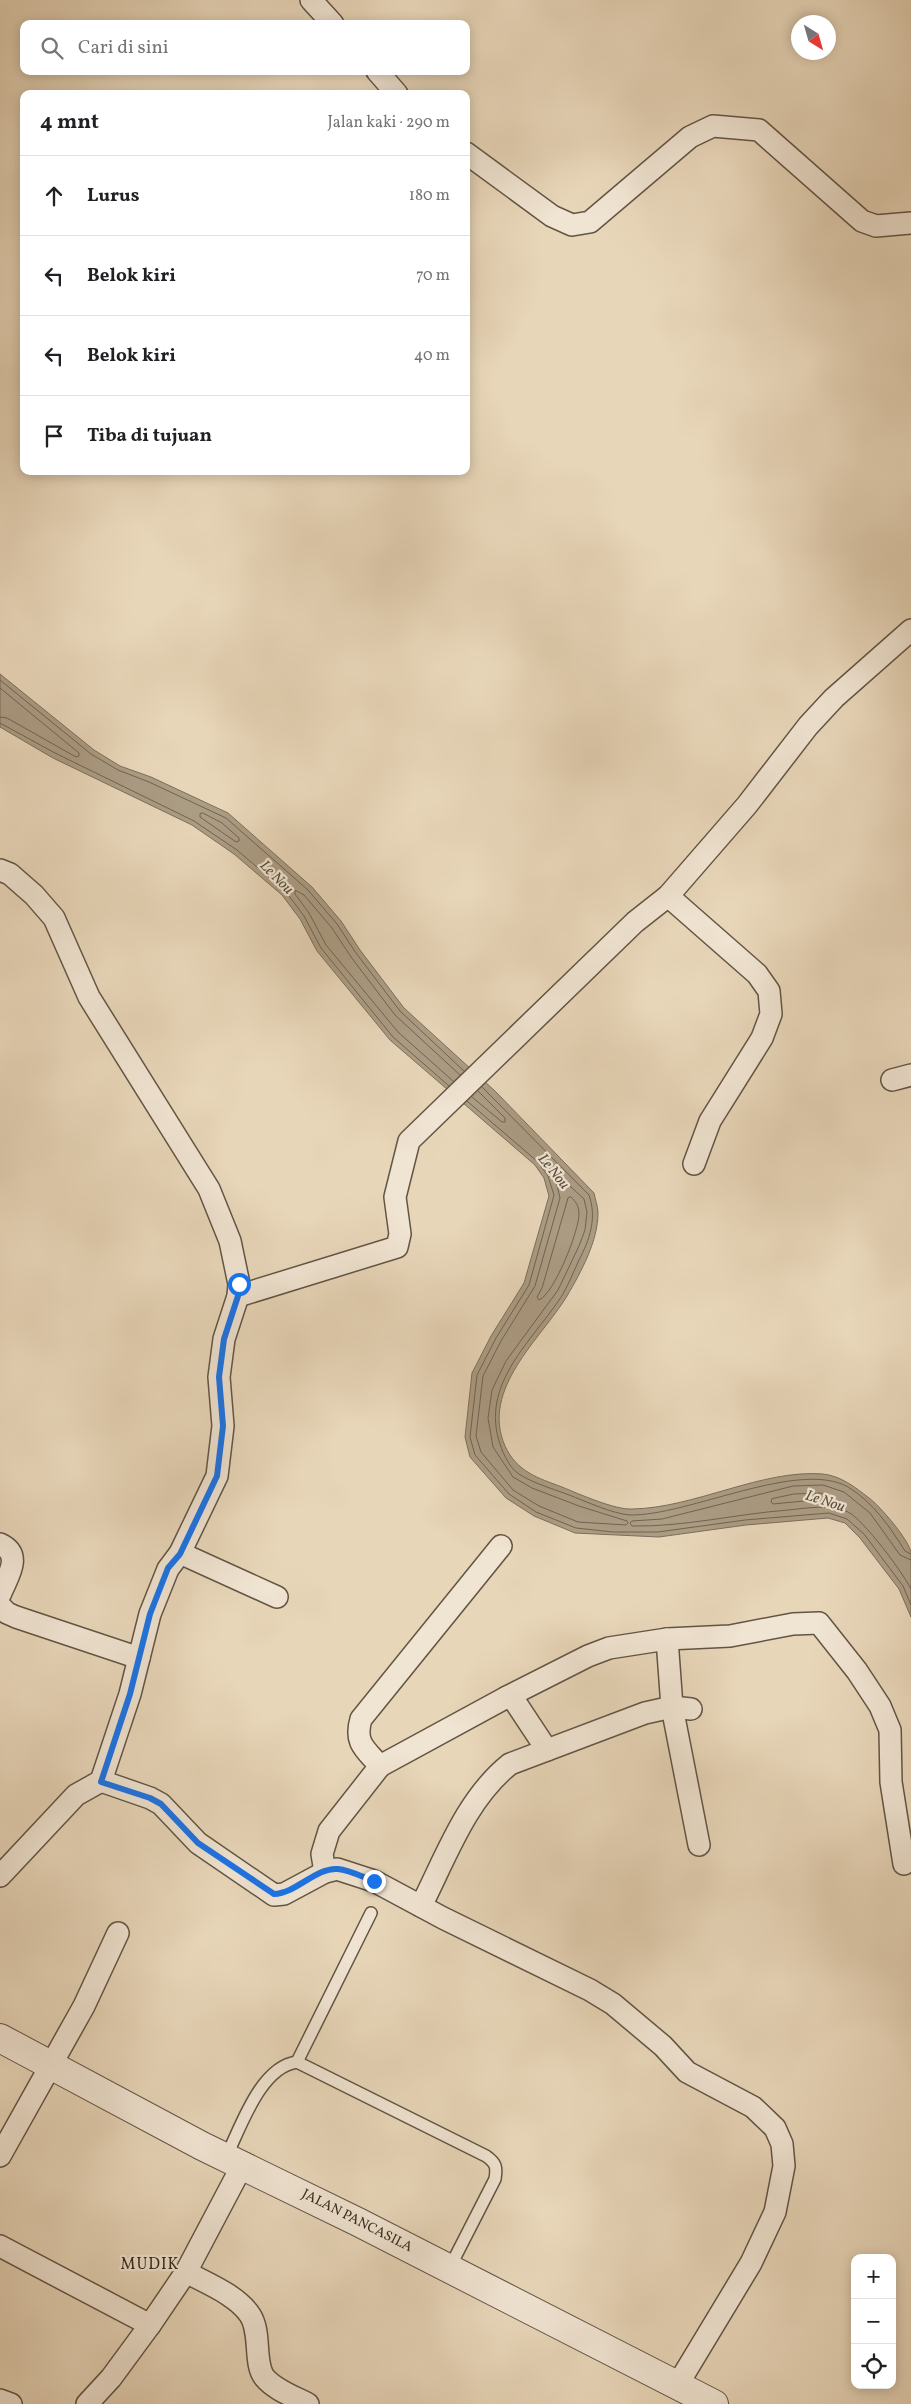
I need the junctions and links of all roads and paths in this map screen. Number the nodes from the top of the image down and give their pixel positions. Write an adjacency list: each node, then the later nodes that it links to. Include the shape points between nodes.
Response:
1 (311, 0): 2 (street)
2 (329, 20)
3 (380, 75): 4 (street)
4 (394, 90)
5 (470, 155): 6 (street, via 552,216 572,225 590,222 690,137 713,126 759,130 862,221 876,226)
6 (911, 223)
7 (911, 630): 9 (street, via 821,712 747,805)
8 (0, 870): 11 (street, via 28,889 54,918 89,997 209,1189 230,1241 239,1284)
9 (668, 896): 10 (street, via 758,974 769,991 771,1014 762,1038 710,1121); 11 (street, via 635,922 409,1141 395,1197 400,1234 397,1247)
10 (694, 1164)
11 (238, 1296): 14 (street, via 221,1358 219,1377 223,1426 217,1476)
12 (0, 1544): 15 (street, via 9,1549 13,1561)
13 (501, 1546): 23 (street, via 360,1719 357,1733 360,1744)
14 (180, 1554): 16 (street); 19 (street, via 168,1568 150,1614)
15 (0, 1595)
16 (277, 1597)
17 (0, 1606): 19 (street, via 16,1617)
18 (667, 1639): 20 (street, via 600,1650); 21 (street); 26 (street, via 730,1636 800,1624 816,1623 824,1628 858,1670 890,1730 891,1782)
19 (139, 1658): 24 (street)
20 (507, 1697): 22 (street, via 514,1700); 23 (street)
21 (682, 1708): 22 (street, via 645,1713); 25 (street)
22 (547, 1750): 29 (street, via 510,1764 477,1797)
23 (380, 1766): 27 (street, via 329,1831 322,1854)
24 (101, 1782): 27 (street, via 161,1804 198,1843 274,1894 284,1894); 28 (street, via 76,1795)
25 (699, 1846)
26 (904, 1864)
27 (325, 1872): 29 (street, via 337,1869 374,1881)
28 (0, 1876)
29 (421, 1906): 41 (street, via 613,2004 663,2046 686,2072 753,2106 775,2128 782,2144 784,2166 775,2212 751,2263)
30 (371, 1913): 33 (lane)
31 (118, 1933): 34 (street)
32 (0, 2038): 34 (street, JALAN PANCASILA)
33 (297, 2062): 36 (lane, via 278,2068 266,2080); 38 (lane, via 494,2162 495,2179)
34 (52, 2065): 35 (street); 36 (street, JALAN PANCASILA)
35 (0, 2156)
36 (235, 2160): 38 (street, JALAN PANCASILA); 39 (street)
37 (0, 2246): 40 (street)
38 (450, 2269): 41 (street, JALAN PANCASILA)
39 (186, 2272): 40 (street); 45 (street, via 218,2290 250,2314 256,2328 264,2377)
40 (150, 2325): 44 (street)
41 (678, 2384): 46 (street, JALAN PANCASILA)
42 (0, 2400): 43 (street)
43 (11, 2404)
44 (87, 2404)
45 (308, 2404)
46 (714, 2404)

